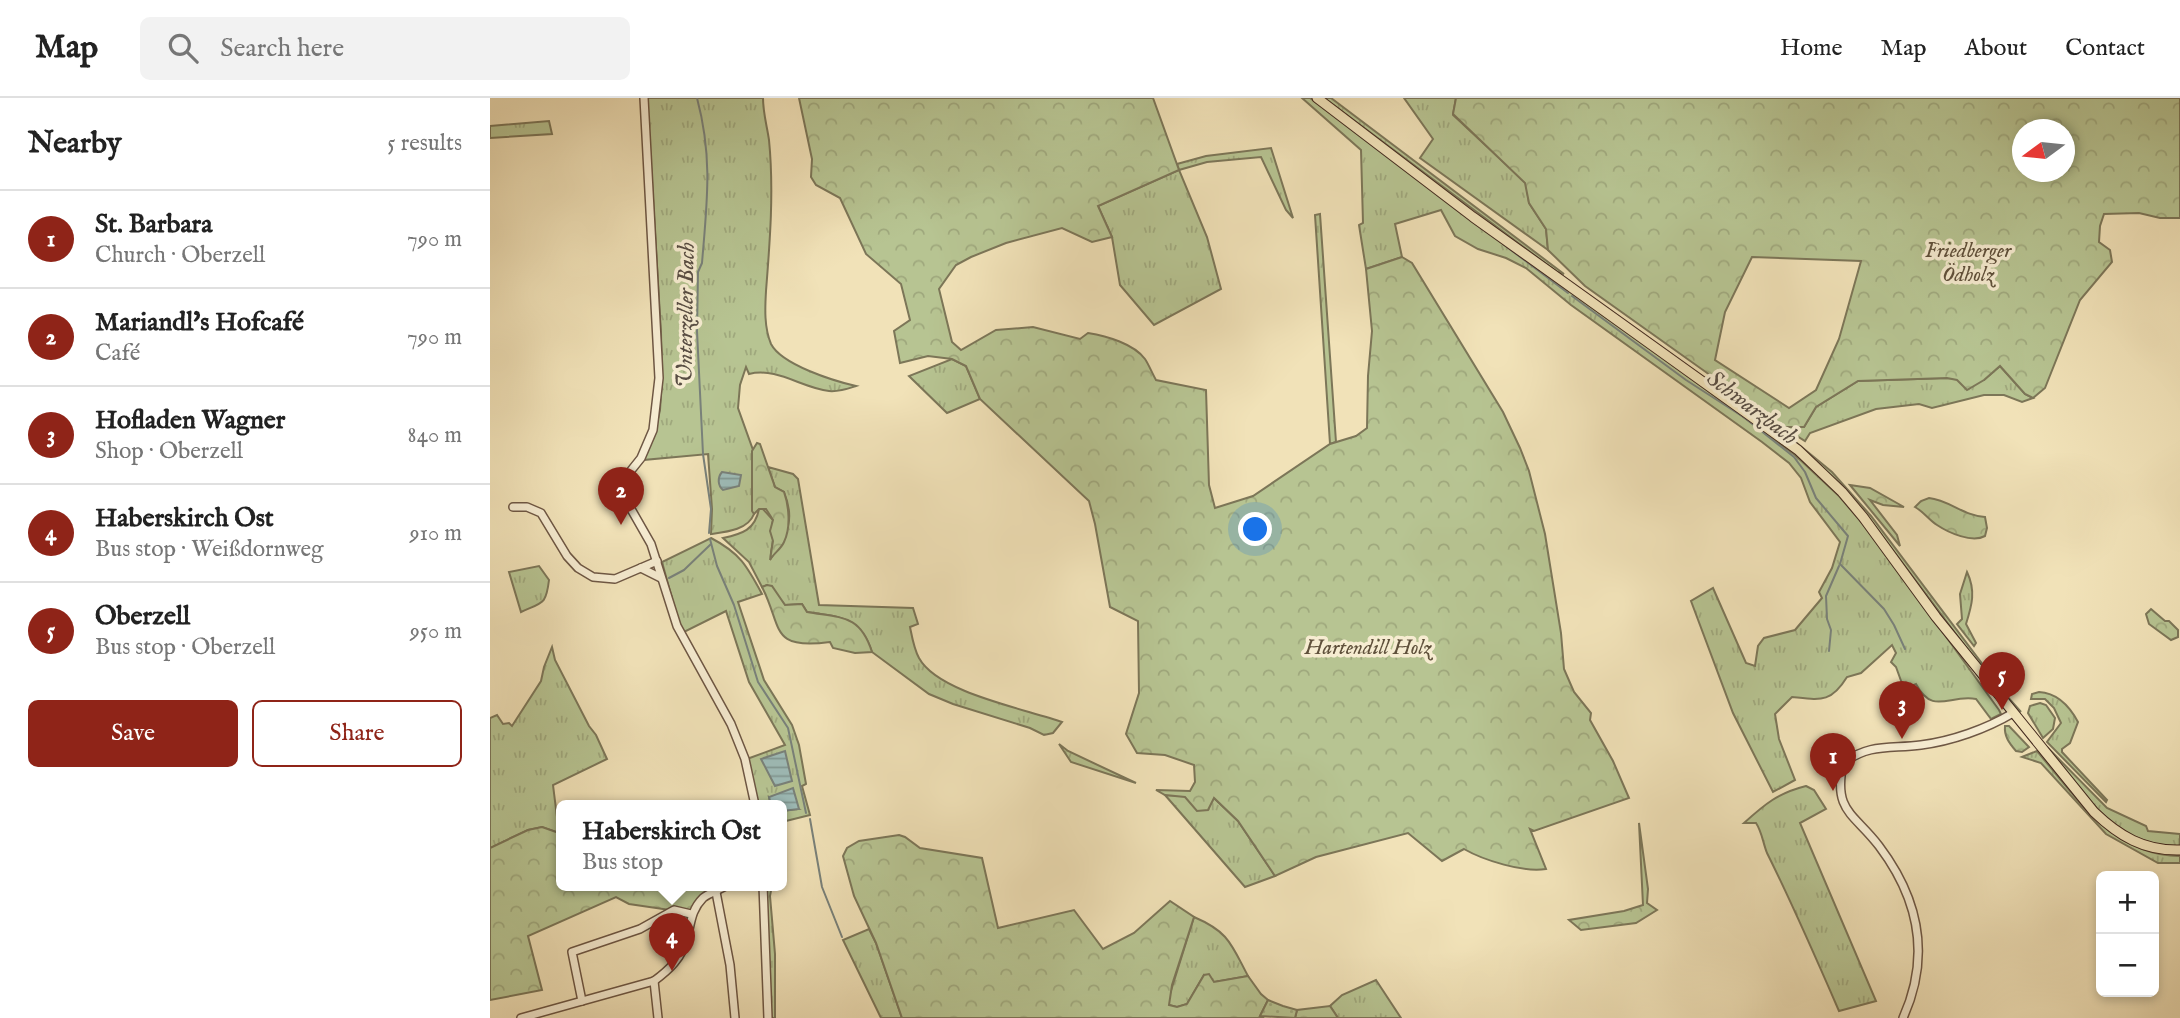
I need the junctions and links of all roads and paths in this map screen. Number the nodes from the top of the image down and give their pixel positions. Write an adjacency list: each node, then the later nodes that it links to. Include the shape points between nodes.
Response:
1 (644, 98): 4 (street, via 658,388 653,430 623,485 623,495)
2 (1317, 98): 7 (main road, via 1473,217 1798,450 1863,517)
3 (513, 507): 5 (street, via 541,513 567,556 593,577 615,579)
4 (657, 561): 5 (street); 6 (street)
5 (641, 568): 6 (street)
6 (661, 578): 8 (street, via 677,626 731,724)
7 (2013, 713): 9 (main road, via 2112,829 2149,848); 21 (street, via 1963,734 1920,745 1872,748 1843,763 1840,785 1845,806 1898,872 1913,909 1919,944 1917,974)
8 (755, 800)
9 (2180, 850)
10 (763, 891): 20 (street)
11 (716, 892): 12 (street, via 705,896); 19 (street)
12 (691, 914): 13 (street, via 679,957); 14 (street, via 674,910 640,929 572,952)
13 (654, 981): 14 (street); 18 (street)
14 (582, 1001): 15 (street)
15 (556, 1008): 16 (street); 17 (street)
16 (521, 1018)
17 (559, 1018)
18 (658, 1018)
19 (735, 1018)
20 (768, 1018)
21 (1903, 1018)

